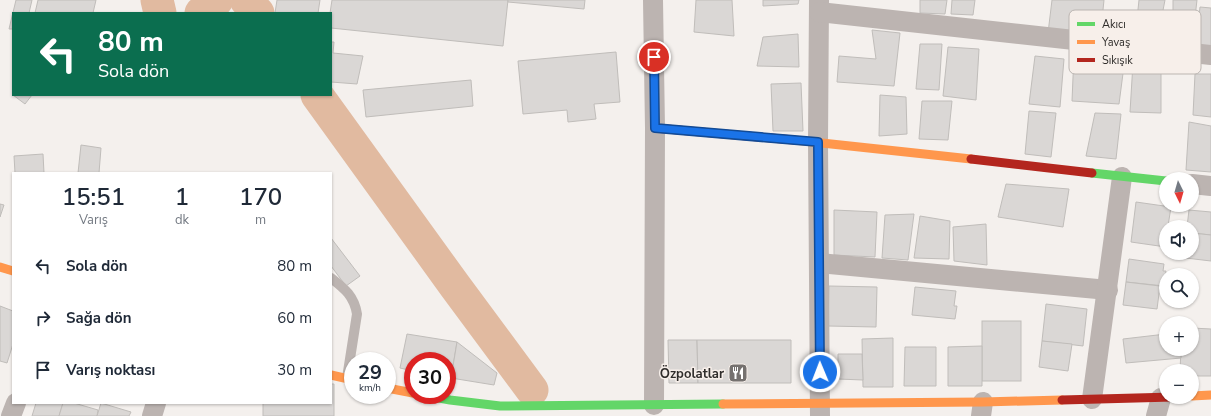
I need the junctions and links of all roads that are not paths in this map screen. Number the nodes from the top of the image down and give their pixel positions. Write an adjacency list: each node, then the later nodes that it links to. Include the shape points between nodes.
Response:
1 (653, 0): 6 (street)
2 (819, 6): 3 (street); 7 (street)
3 (1069, 37)
4 (1201, 54): 5 (street)
5 (1211, 55)
6 (655, 128): 7 (main road); 28 (street)
7 (818, 142): 8 (main road); 12 (street)
8 (1122, 177): 9 (main road); 16 (street)
9 (1159, 180)
10 (1199, 185): 11 (street)
11 (1211, 186)
12 (819, 263): 16 (street); 30 (street)
13 (0, 267): 14 (main road)
14 (12, 271)
15 (332, 279): 17 (lane, via 351,296 355,304 357,314)
16 (1108, 290): 22 (street)
17 (353, 352)
18 (332, 375): 19 (main road)
19 (344, 378)
20 (1211, 395): 21 (main road)
21 (1199, 396)
22 (1092, 400): 26 (main road); 29 (main road)
23 (456, 401): 27 (main road, via 500,406)
24 (16, 404): 31 (street)
25 (156, 404): 32 (street)
26 (1159, 404)
27 (588, 405): 28 (main road); 33 (main road)
28 (654, 405): 30 (main road)
29 (982, 409): 30 (main road)
30 (820, 410)
31 (11, 416)
32 (152, 416)
33 (581, 416)

